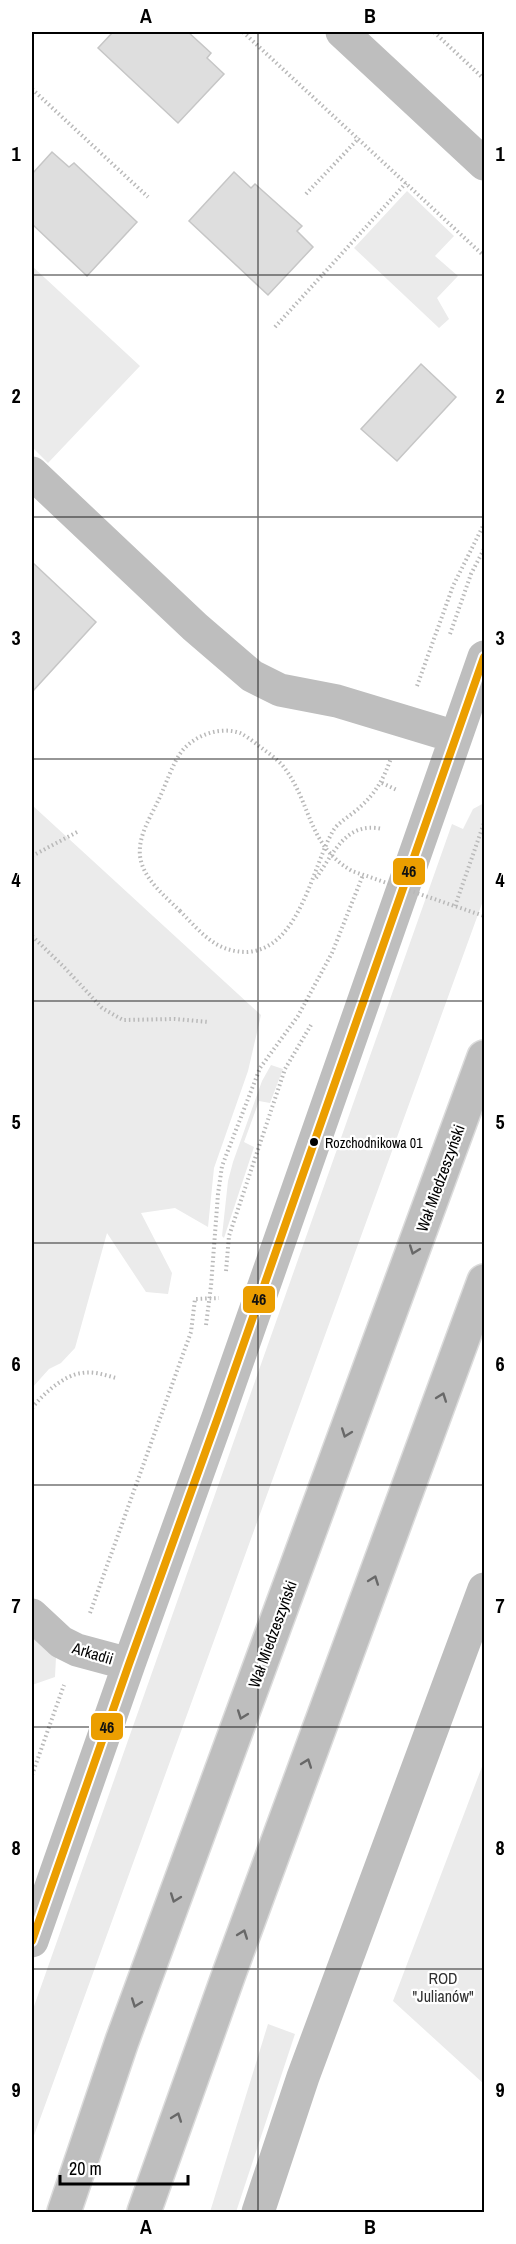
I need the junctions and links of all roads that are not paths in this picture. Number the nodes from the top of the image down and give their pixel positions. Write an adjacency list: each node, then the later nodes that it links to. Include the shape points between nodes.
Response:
1 (342, 32): 2 (main road)
2 (484, 164)
3 (32, 473): 5 (main road, via 252,676 280,690 337,701)
4 (484, 657): 5 (main road)
5 (456, 737): 10 (main road)
6 (484, 1057): 12 (main road, Wał Miedzeszyński, one-way to 12, via 122,2041)
7 (484, 1281): 13 (main road, one-way to 7)
8 (484, 1589): 14 (main road, via 307,2066)
9 (32, 1615): 10 (main road, Arkadii, via 61,1642)
10 (129, 1664): 11 (main road)
11 (32, 1941)
12 (64, 2212)
13 (144, 2212)
14 (258, 2212)

